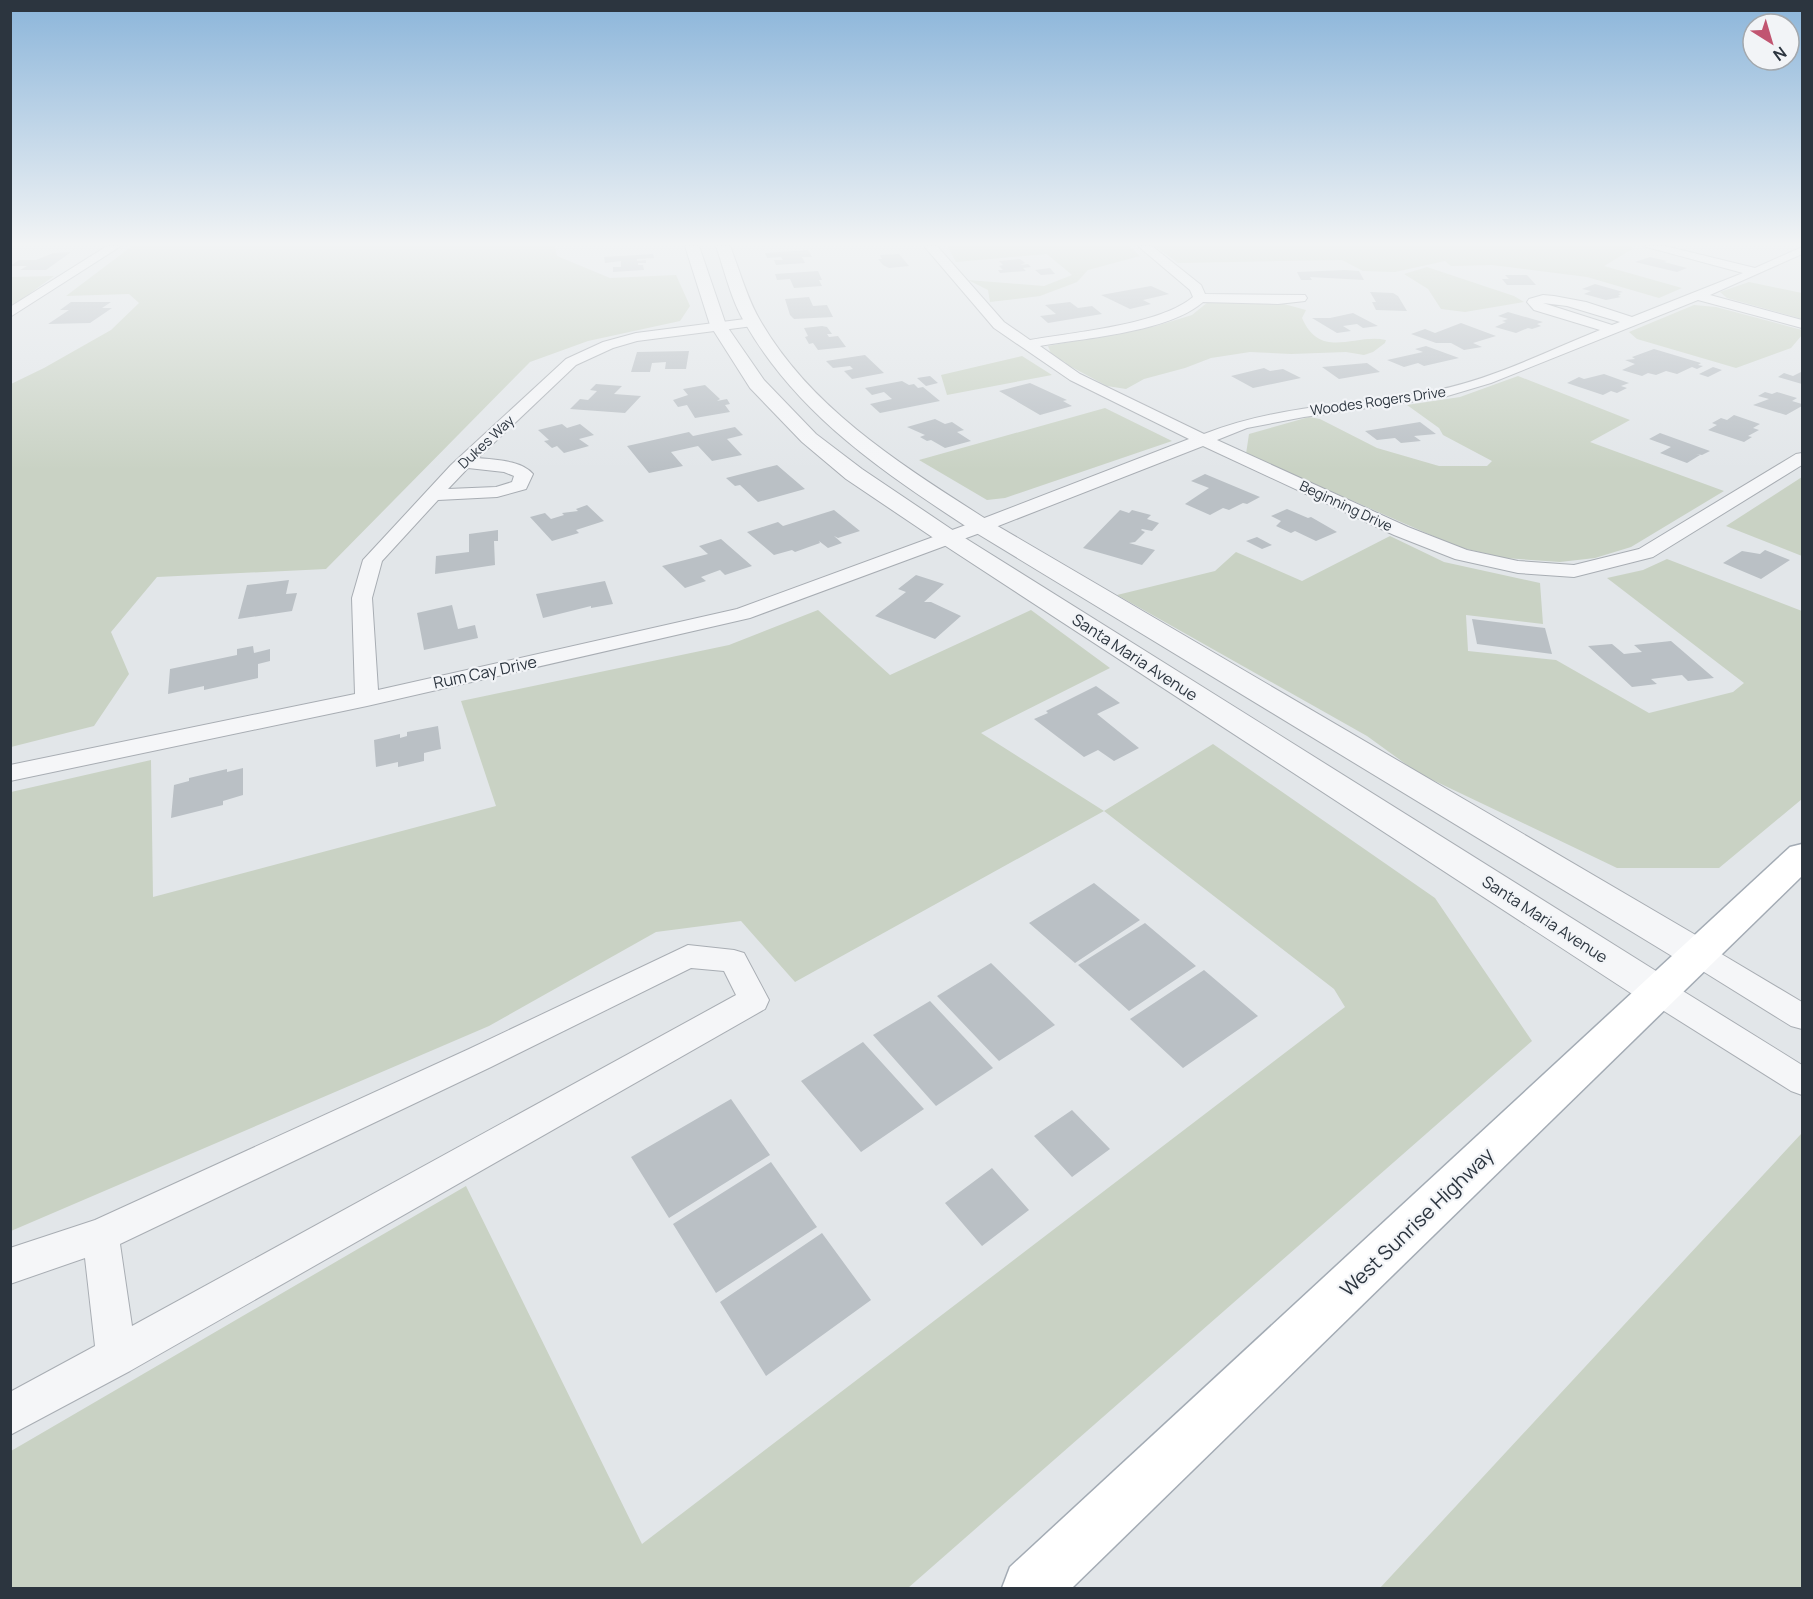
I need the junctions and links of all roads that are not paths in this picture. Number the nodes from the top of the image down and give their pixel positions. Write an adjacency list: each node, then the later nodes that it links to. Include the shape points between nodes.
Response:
1 (716, 321): 7 (street, Santa Maria Avenue)
2 (995, 321): 9 (street, Beginning Drive)
3 (1153, 321): 9 (street)
4 (1584, 321): 8 (street)
5 (1631, 321): 8 (street, Woodes Rogers Drive)
6 (753, 322): 7 (street, Dukes Way); 14 (street, Santa Maria Avenue, via 791,378 842,427 885,463)
7 (717, 325): 12 (street, Dukes Way, via 636,337 571,362); 15 (street, Santa Maria Avenue, via 757,384 809,438 854,474)
8 (1612, 329): 10 (street, Woodes Rogers Drive, via 1486,380 1439,394 1304,412 1243,424)
9 (1029, 344): 10 (street, Beginning Drive, via 1075,377)
10 (1202, 440): 11 (street, Beginning Drive, via 1462,555 1518,567 1574,571 1646,552); 14 (street, Woodes Rogers Drive)
11 (1803, 458)
12 (465, 462): 13 (street, Dukes Way); 13 (street, via 507,467 524,474 520,485 497,492)
13 (433, 495): 16 (street, Dukes Way, via 373,560 362,598)
14 (981, 526): 15 (street, Woodes Rogers Drive); 19 (street, Santa Maria Avenue)
15 (949, 538): 16 (street, Rum Cay Drive, via 743,614); 20 (street, Santa Maria Avenue)
16 (367, 699): 17 (street, Rum Cay Drive)
17 (10, 773)
18 (1803, 856): 19 (main road, West Sunrise Highway)
19 (1698, 954): 20 (main road, West Sunrise Highway); 21 (street)
20 (1659, 992): 22 (street); 27 (main road, West Sunrise Highway)
21 (1803, 1017)
22 (1803, 1081)
23 (101, 1235): 24 (street); 25 (street); 25 (street, via 688,956 734,961 754,1000)
24 (10, 1266)
25 (116, 1357): 26 (street)
26 (10, 1415)
27 (1031, 1588)

